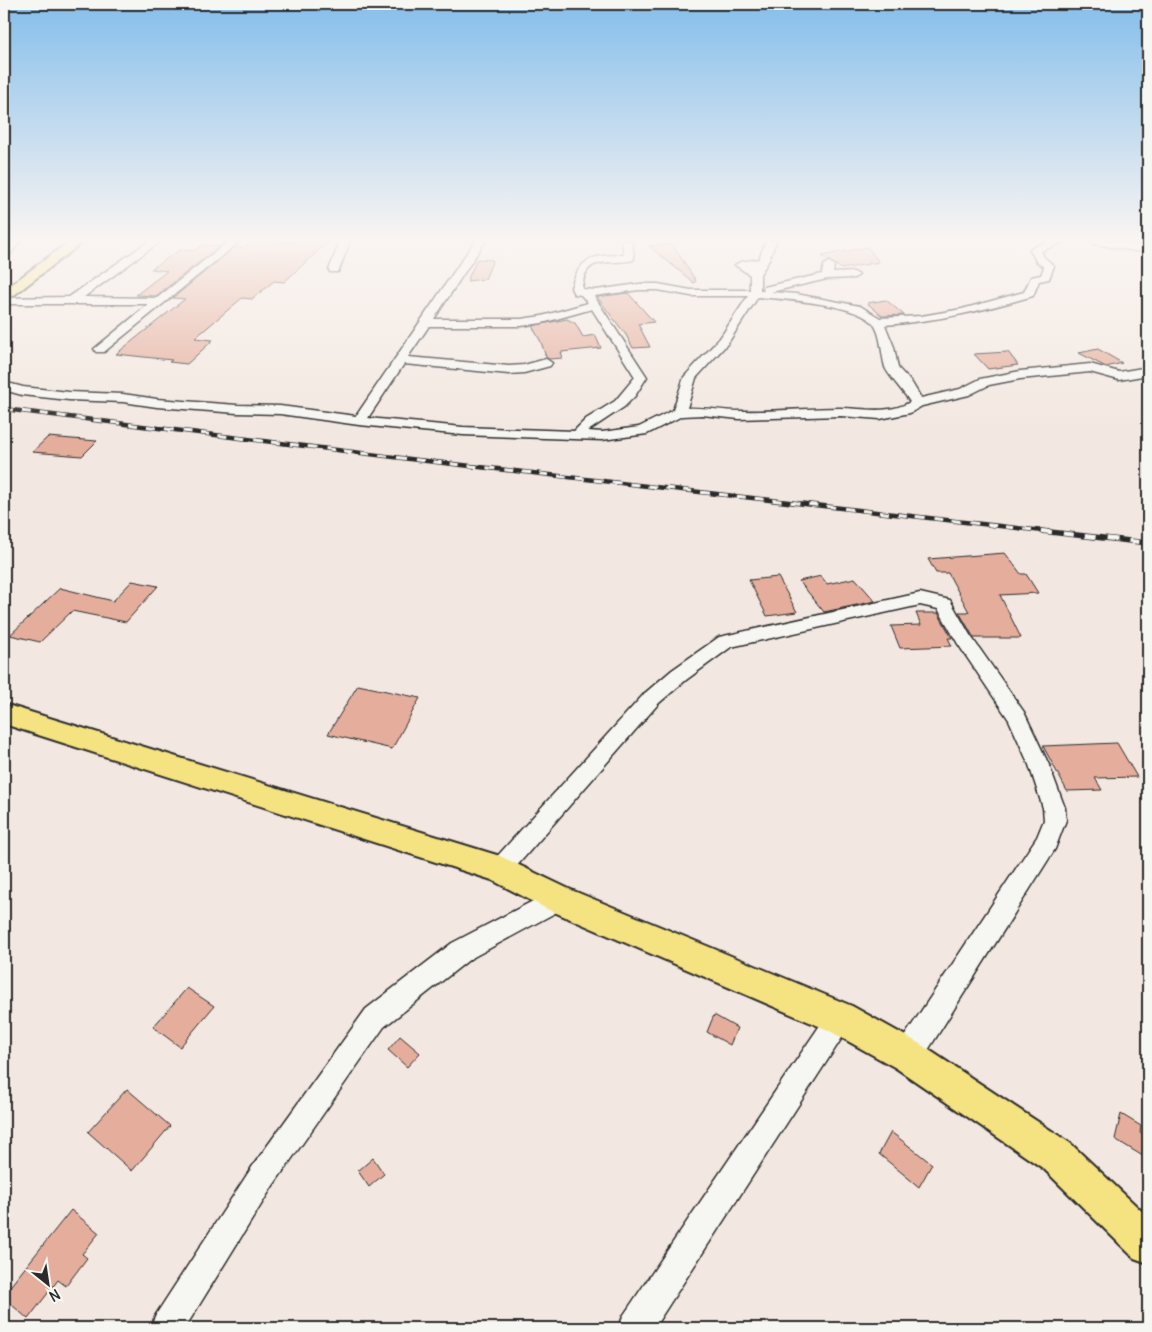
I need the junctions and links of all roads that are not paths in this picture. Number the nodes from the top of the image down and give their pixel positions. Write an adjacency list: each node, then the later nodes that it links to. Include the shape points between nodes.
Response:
1 (157, 303): 9 (street)
2 (439, 303): 7 (street)
3 (749, 303): 15 (street, via 724,340 690,377)
4 (835, 303): 8 (street, via 860,309)
5 (995, 303): 8 (street, via 921,319)
6 (594, 305): 7 (street, via 533,322); 17 (street, via 641,376 618,406 584,425)
7 (426, 322): 10 (street)
8 (878, 322): 14 (street, via 892,369)
9 (100, 349)
10 (400, 360): 11 (street, via 509,370); 16 (street)
11 (546, 363)
12 (1148, 371): 14 (street, via 1119,376 1090,368 1020,375)
13 (4, 386): 16 (street, via 69,396 280,410)
14 (917, 403): 15 (street, via 905,410 880,414)
15 (679, 412): 17 (street, via 642,431)
16 (359, 421): 17 (street, via 463,431)
17 (578, 435)
18 (4, 714): 19 (main road)
19 (500, 869): 20 (main road); 22 (street, via 652,698 725,642 920,599 944,604 1017,717 1039,765 1055,820 1047,842)
20 (558, 899): 21 (main road); 24 (street, via 461,951 375,1018 262,1177)
21 (840, 1018): 22 (main road); 25 (street)
22 (908, 1056): 23 (main road, via 1057,1156)
23 (1148, 1244)
24 (167, 1328)
25 (635, 1328)

